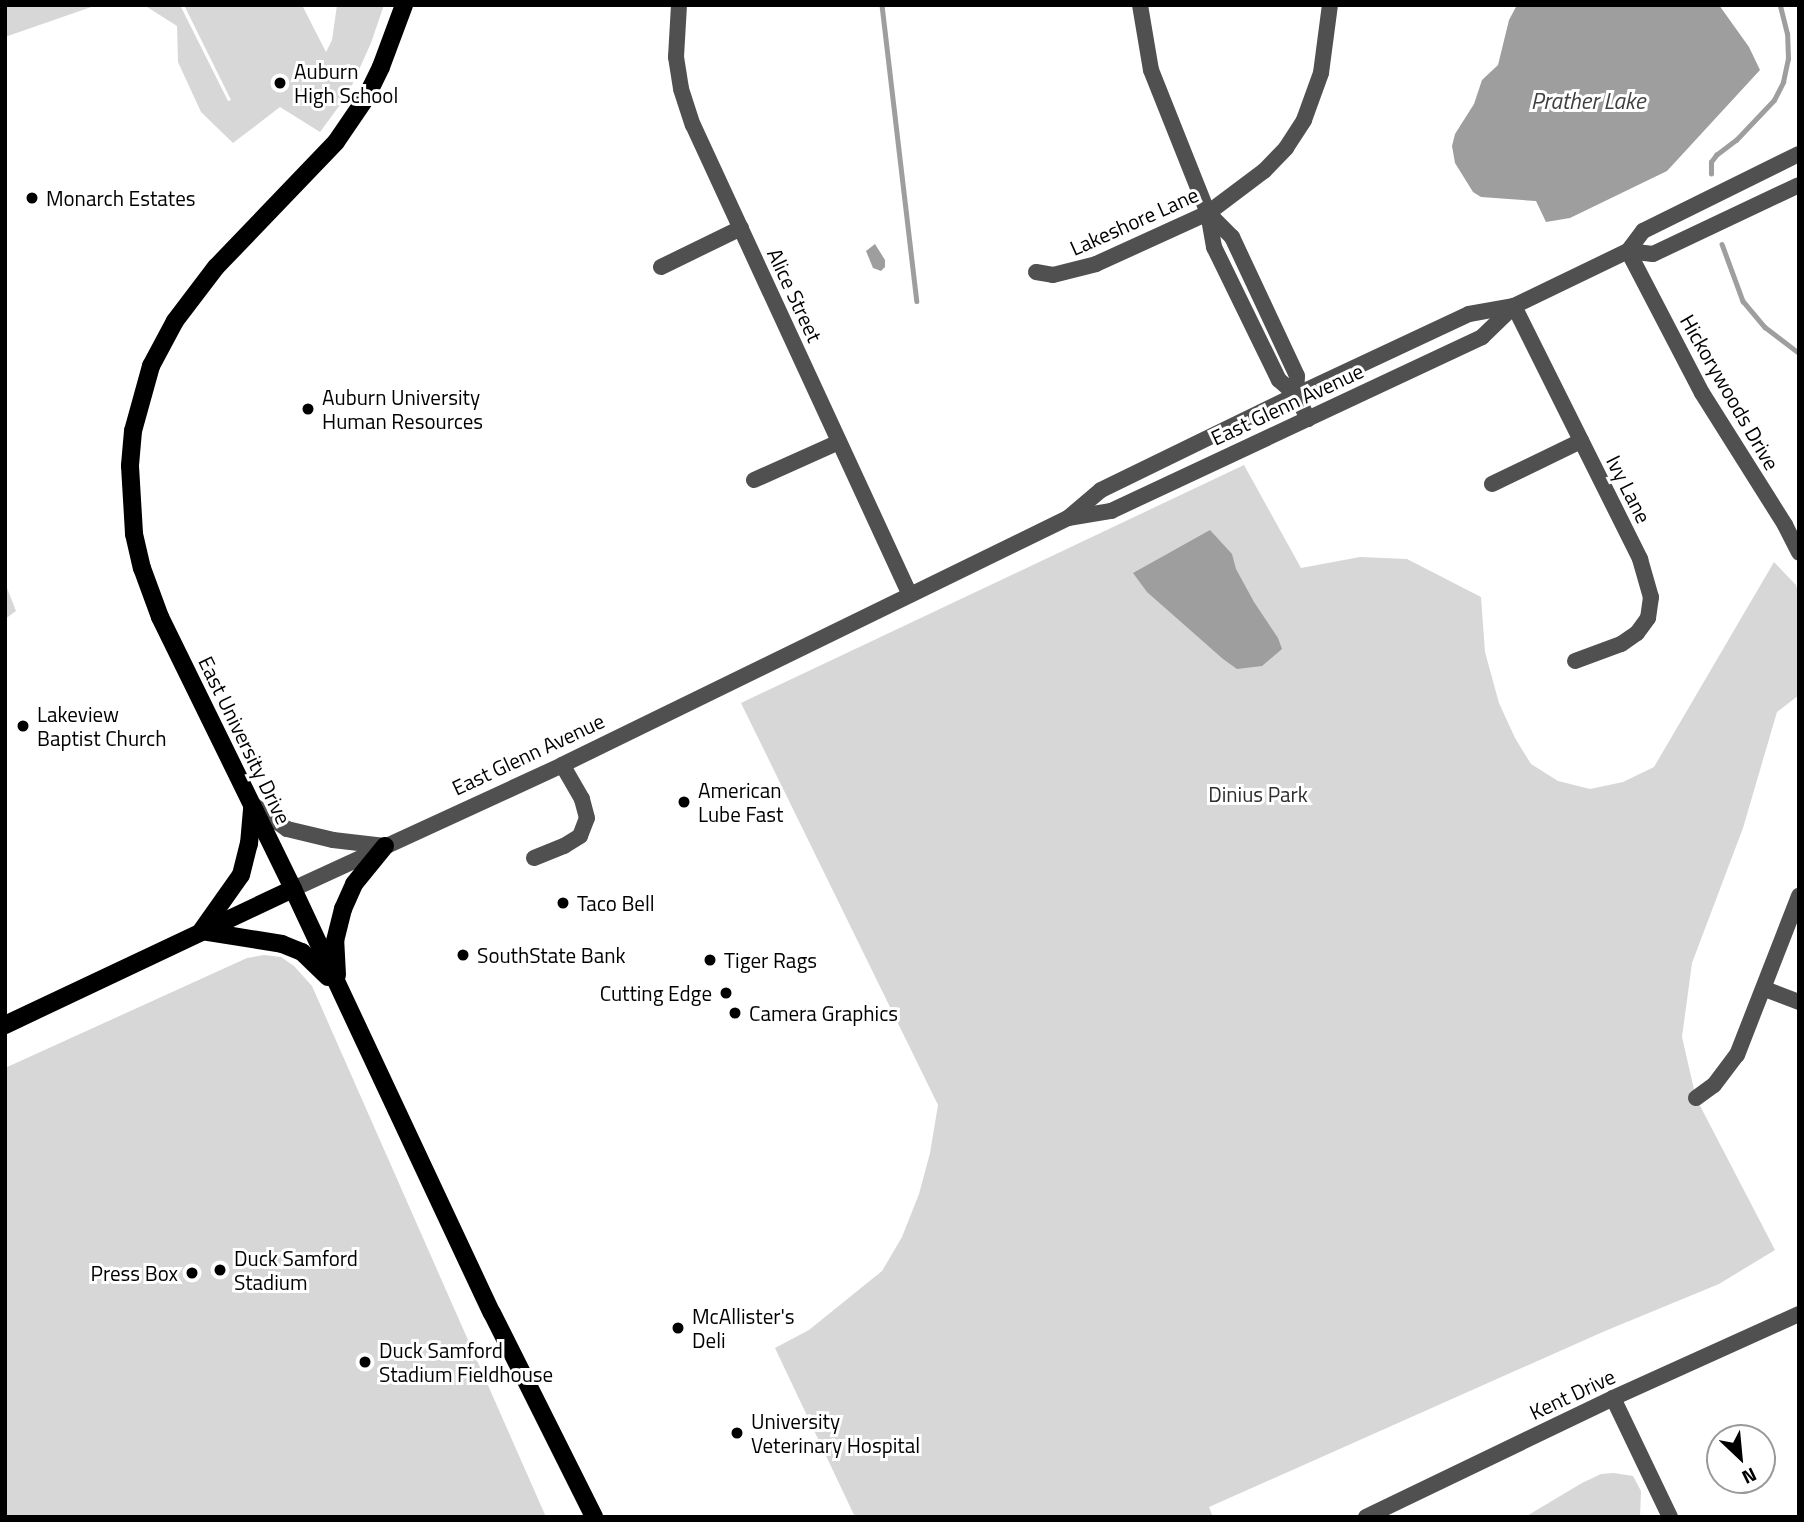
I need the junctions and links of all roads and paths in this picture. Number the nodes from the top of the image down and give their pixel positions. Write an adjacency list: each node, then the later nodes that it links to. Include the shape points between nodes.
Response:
1 (404, 5): 24 (main road, East University Drive, via 382,67 336,142 216,267 175,321 151,366 133,431 132,506 142,568 160,617)
2 (679, 5): 8 (street, Alice Street, via 676,57 681,89)
3 (1140, 5): 7 (street, via 1151,70)
4 (1330, 5): 7 (street, Lakeshore Lane, via 1321,73 1304,120 1264,172)
5 (1799, 154): 9 (street, East Glenn Avenue, via 1643,231)
6 (1799, 185): 9 (street, East Glenn Avenue, via 1653,254)
7 (1208, 214): 11 (street, Lakeshore Lane, via 1078,270 1053,275); 13 (street, via 1232,237 1297,376)
8 (741, 228): 10 (street); 16 (street, Alice Street)
9 (1628, 251): 12 (street, East Glenn Avenue); 20 (street, Hickorywoods Drive, via 1702,393)
10 (661, 267)
11 (1036, 272)
12 (1514, 306): 13 (street, East Glenn Avenue, via 1469,314); 14 (street, East Glenn Avenue, via 1482,337); 15 (street, Ivy Lane)
13 (1296, 395): 14 (street); 19 (street, East Glenn Avenue, via 1101,489)
14 (1308, 419): 19 (street, East Glenn Avenue, via 1111,511)
15 (1581, 441): 18 (street); 22 (street, Ivy Lane, via 1640,559 1651,597 1648,618 1637,633)
16 (839, 442): 17 (street); 21 (street, Alice Street)
17 (754, 480)
18 (1492, 484)
19 (1068, 518): 21 (street, East Glenn Avenue)
20 (1799, 553)
21 (909, 593): 23 (street, East Glenn Avenue)
22 (1575, 661)
23 (562, 765): 25 (street, East Glenn Avenue); 26 (street, via 583,799 587,818 580,836)
24 (252, 804): 25 (street, via 288,829); 27 (main road, East University Drive); 29 (main road, via 241,875)
25 (385, 846): 27 (street, East Glenn Avenue); 30 (main road, via 354,884 342,909 335,941)
26 (534, 858)
27 (293, 889): 29 (main road, East Glenn Avenue); 30 (main road, East University Drive)
28 (1799, 896): 31 (street)
29 (202, 931): 30 (main road, via 265,940 302,952); 33 (main road, East Glenn Avenue)
30 (337, 985): 37 (main road, East University Drive)
31 (1765, 989): 32 (street); 34 (street, via 1737,1055 1720,1078)
32 (1799, 1002)
33 (5, 1025)
34 (1696, 1098)
35 (1799, 1314): 36 (street, Kent Drive)
36 (1613, 1398): 38 (street, Kent Drive); 39 (street)
37 (593, 1517)
38 (1366, 1517)
39 (1670, 1517)

